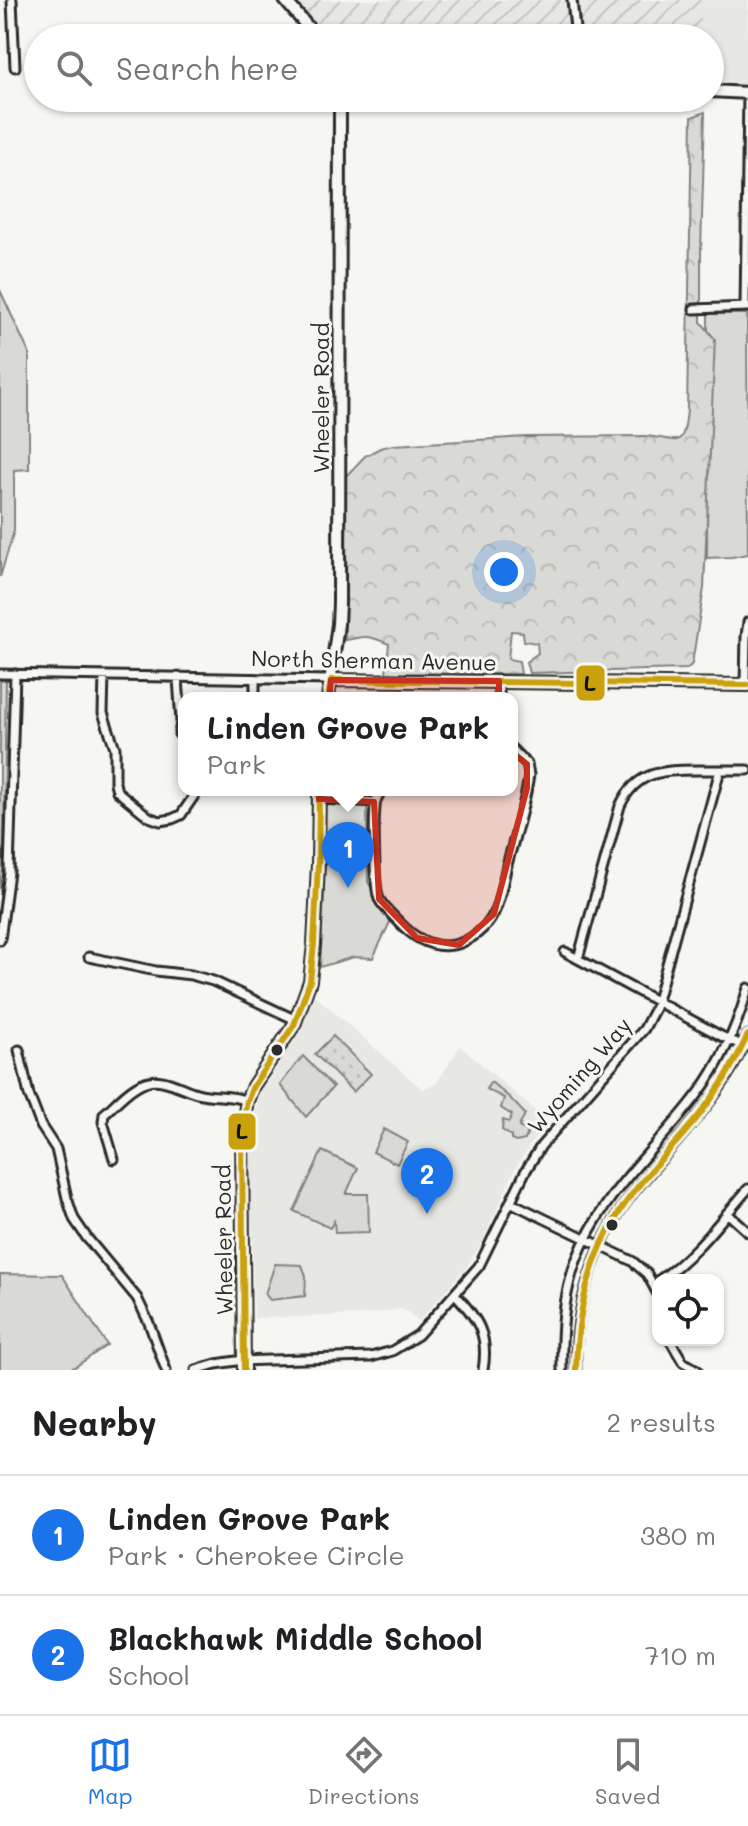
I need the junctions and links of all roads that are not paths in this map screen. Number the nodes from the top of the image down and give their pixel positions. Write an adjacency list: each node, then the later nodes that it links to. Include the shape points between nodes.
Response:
1 (12, 0): 6 (street)
2 (285, 0): 4 (street)
3 (572, 0): 5 (street)
4 (305, 24)
5 (575, 24)
6 (15, 67)
7 (724, 92): 8 (street)
8 (748, 93): 10 (street)
9 (340, 112): 18 (street, Wheeler Road, via 339,603)
10 (747, 307): 11 (street)
11 (694, 309)
12 (748, 622): 20 (street)
13 (0, 674): 14 (street, North Sherman Avenue)
14 (15, 674): 15 (street, North Sherman Avenue); 33 (street, via 8,887)
15 (104, 676): 16 (street, North Sherman Avenue); 28 (street, via 104,719 115,748 117,791 160,821 181,815)
16 (178, 678): 17 (street, North Sherman Avenue); 21 (street)
17 (255, 679): 18 (street, North Sherman Avenue); 22 (street)
18 (331, 680): 19 (street, North Sherman Avenue); 23 (street, Wheeler Road)
19 (499, 681): 20 (street, North Sherman Avenue); 24 (street)
20 (747, 685)
21 (179, 692)
22 (255, 692)
23 (329, 692)
24 (499, 692)
25 (518, 755): 32 (street, via 529,775 494,914 459,945 417,938 379,899)
26 (720, 770): 27 (street); 36 (street, via 654,773 627,793); 38 (street, Wyoming Way)
27 (748, 770)
28 (194, 796)
29 (319, 796): 39 (street, Wheeler Road, via 313,961)
30 (333, 796): 32 (street)
31 (378, 796): 32 (street)
32 (376, 802)
33 (0, 940)
34 (565, 952): 36 (street)
35 (89, 957): 39 (street, via 213,981)
36 (578, 959): 38 (street)
37 (748, 988): 41 (street)
38 (657, 1001): 41 (street); 47 (street, Wyoming Way, via 644,1029 541,1146)
39 (296, 1020): 44 (street, Wheeler Road)
40 (748, 1035): 42 (street)
41 (731, 1040): 42 (street); 50 (street, via 693,1101 622,1181)
42 (746, 1047): 51 (street, via 717,1094 634,1192)
43 (19, 1050): 57 (street, via 29,1095 56,1149 74,1219 137,1298)
44 (247, 1101): 45 (street, via 157,1080 137,1085 104,1114); 56 (street, Wheeler Road, via 242,1129)
45 (114, 1159)
46 (748, 1189): 48 (street)
47 (510, 1202): 50 (street); 54 (street, Wyoming Way, via 479,1266)
48 (727, 1213): 49 (street); 52 (street)
49 (748, 1232)
50 (585, 1239): 51 (street); 60 (street, via 564,1310)
51 (600, 1246): 53 (street); 61 (street, via 582,1298)
52 (669, 1274)
53 (652, 1278)
54 (455, 1294): 56 (street, Wyoming Way, via 418,1335 379,1356); 59 (street, via 483,1336)
55 (674, 1346): 62 (street, via 683,1362)
56 (244, 1365): 58 (street, Wyoming Way)
57 (166, 1370)
58 (196, 1370)
59 (483, 1370)
60 (562, 1370)
61 (576, 1370)
62 (697, 1370)

